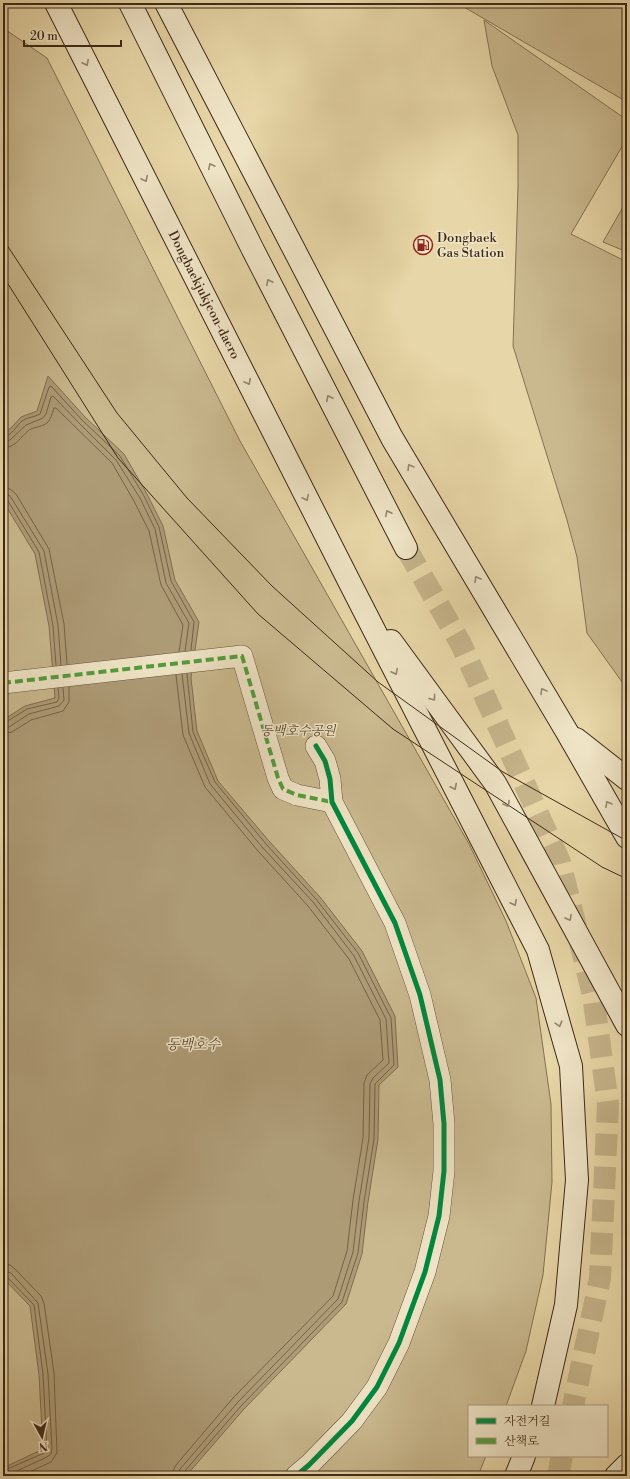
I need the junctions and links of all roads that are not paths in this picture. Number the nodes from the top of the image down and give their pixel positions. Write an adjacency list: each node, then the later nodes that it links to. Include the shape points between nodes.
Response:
1 (56, 3): 5 (main road, Dongbaekjukjeon-daero, one-way to 5)
2 (130, 3): 4 (main road, one-way to 2)
3 (166, 3): 7 (main road, one-way to 3, via 392,438)
4 (406, 548)
5 (352, 587): 12 (main road, one-way to 12, via 495,783); 13 (main road, one-way to 13, via 538,950 571,1066 577,1180 566,1305)
6 (3, 683): 10 (street, via 242,656 283,789 297,795)
7 (567, 732): 9 (main road); 11 (main road, one-way to 7)
8 (316, 746): 10 (street, via 325,761 330,778)
9 (627, 779)
10 (332, 802): 16 (street, via 395,923 420,995 440,1080 444,1124 444,1171 439,1216 426,1272 399,1343 377,1387 352,1421)
11 (627, 838)
12 (627, 1025)
13 (543, 1405)
14 (524, 1457): 17 (main road)
15 (627, 1464): 18 (main road)
16 (296, 1476)
17 (516, 1476)
18 (616, 1476)

